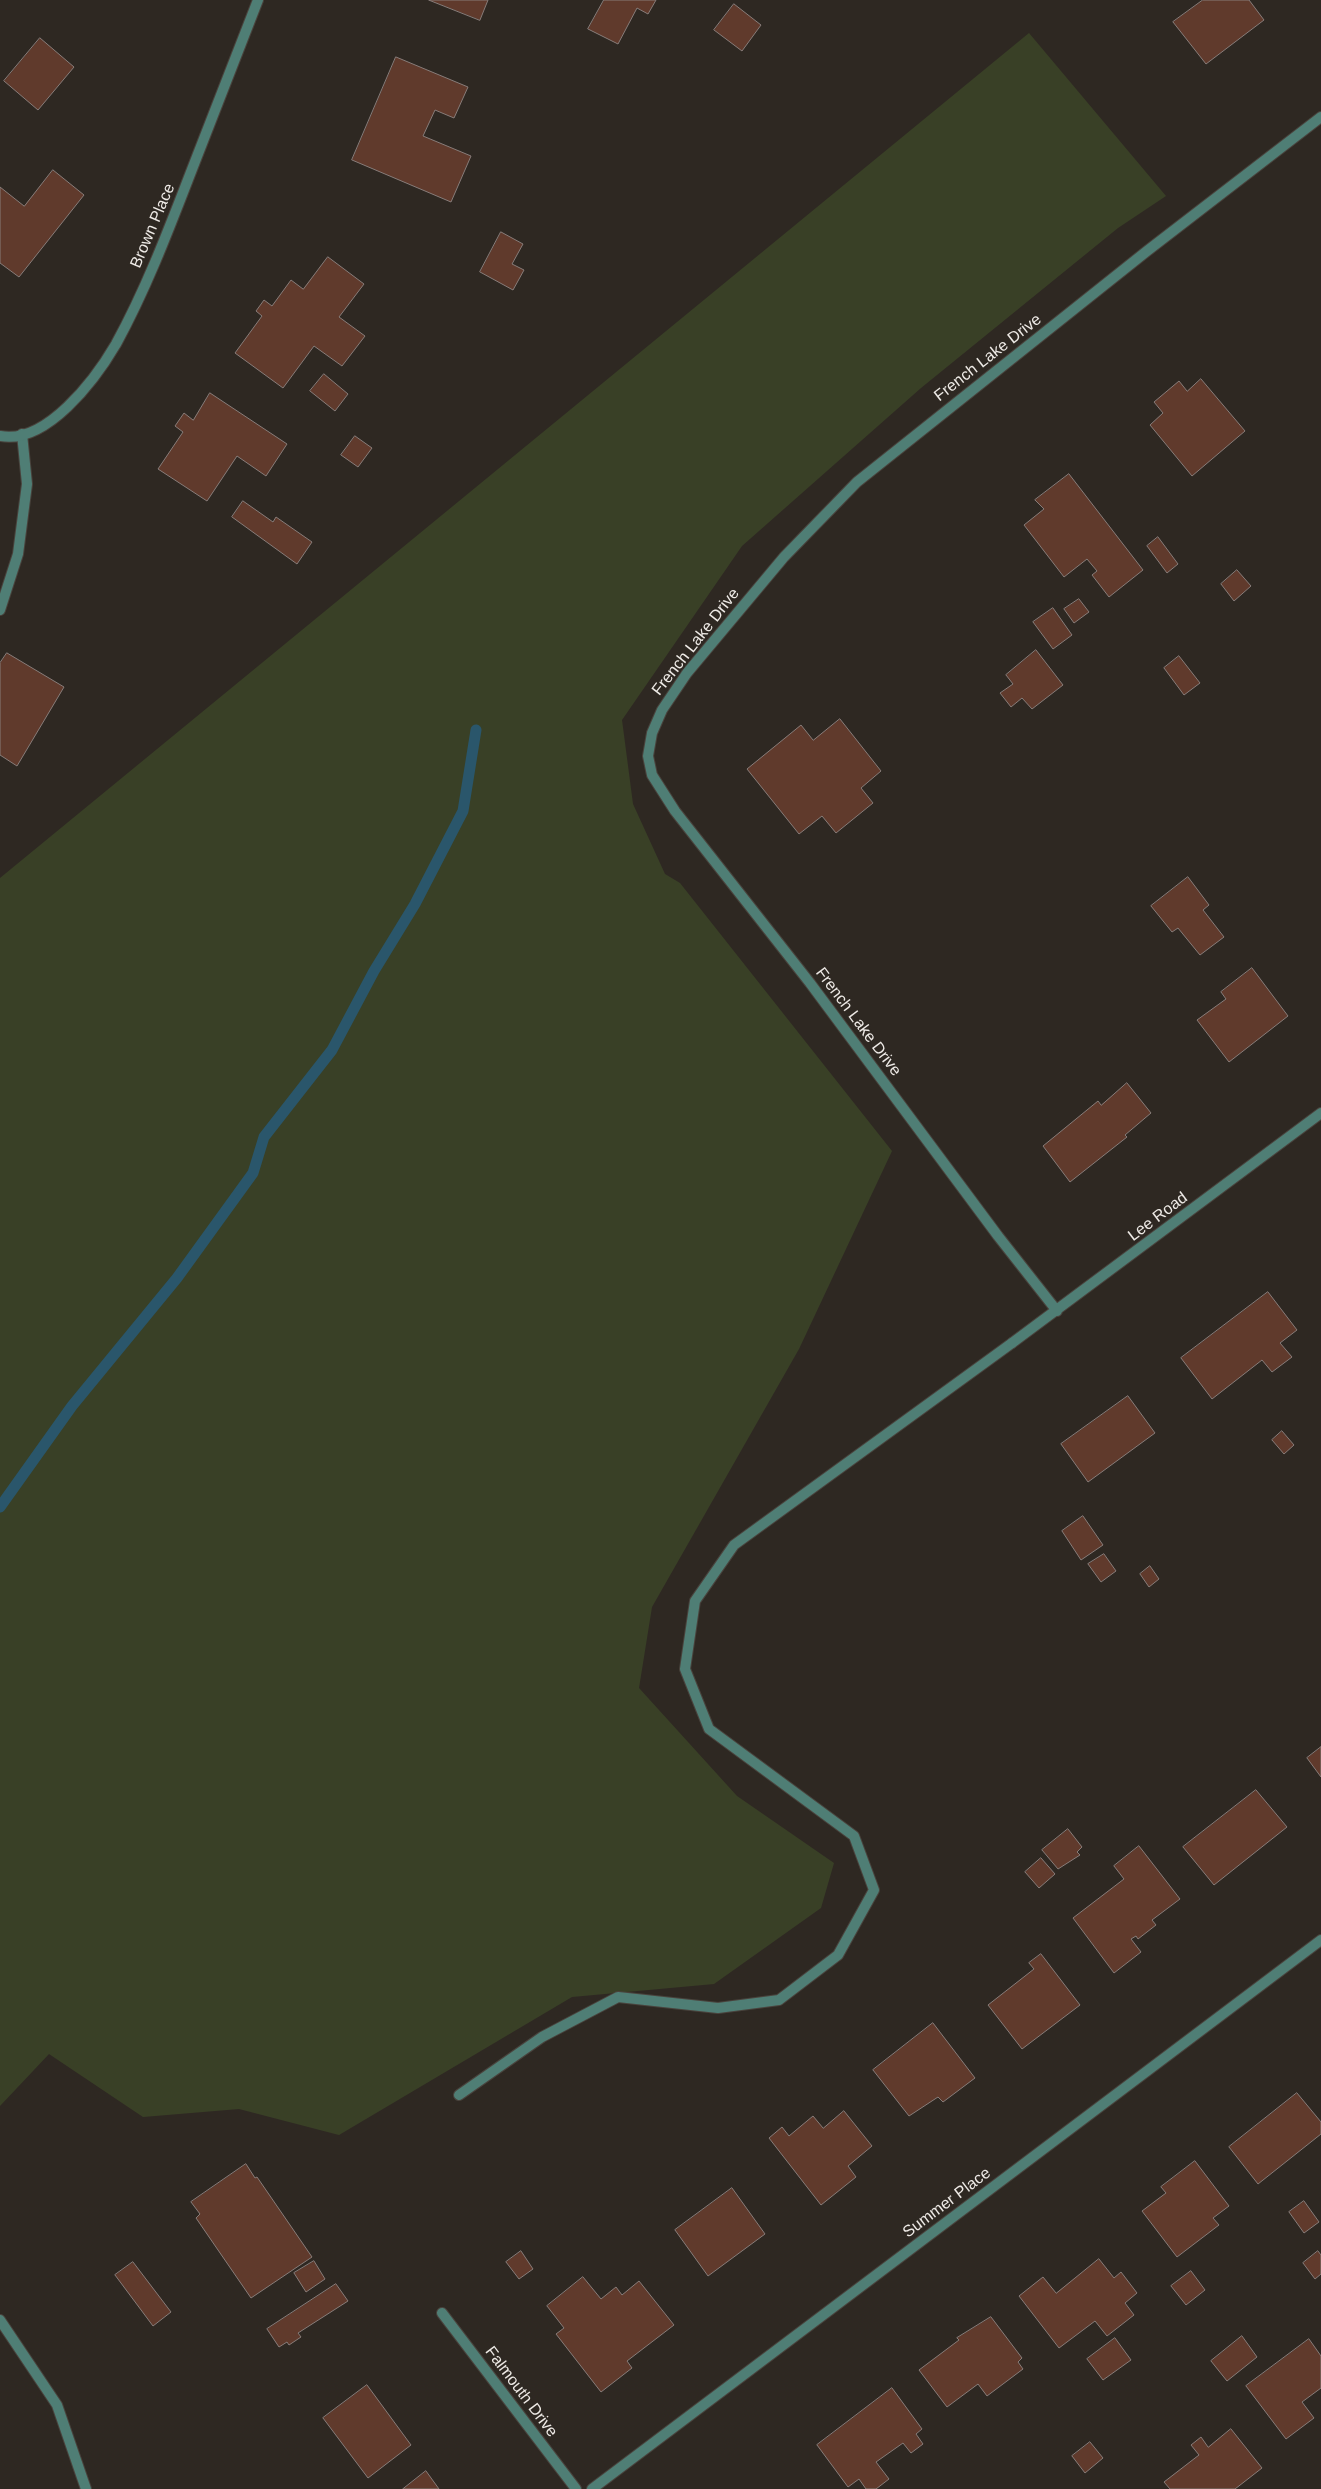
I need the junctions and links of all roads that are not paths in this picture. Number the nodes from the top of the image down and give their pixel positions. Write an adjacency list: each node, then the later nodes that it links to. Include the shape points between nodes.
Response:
1 (258, 0): 3 (street, Brown Place, via 161,250 115,345 81,394 55,418)
2 (1321, 117): 7 (street, French Lake Drive, via 857,482 784,557 687,673 662,710 652,733 648,756 652,775 675,811 810,983)
3 (26, 434): 4 (street, via 8,438); 5 (street, via 27,484 20,546)
4 (0, 436)
5 (0, 610)
6 (1321, 1113): 7 (street, Lee Road)
7 (1057, 1311): 9 (street, Lee Road, via 734,1545 695,1601 685,1669 709,1729 854,1836 874,1890 838,1955 779,2000 718,2008 618,1997 542,2038)
8 (1321, 1940): 14 (street, Summer Place)
9 (459, 2095)
10 (442, 2313): 13 (street, Falmouth Drive)
11 (0, 2320): 12 (street, via 57,2405)
12 (86, 2489)
13 (576, 2489)
14 (592, 2489)

